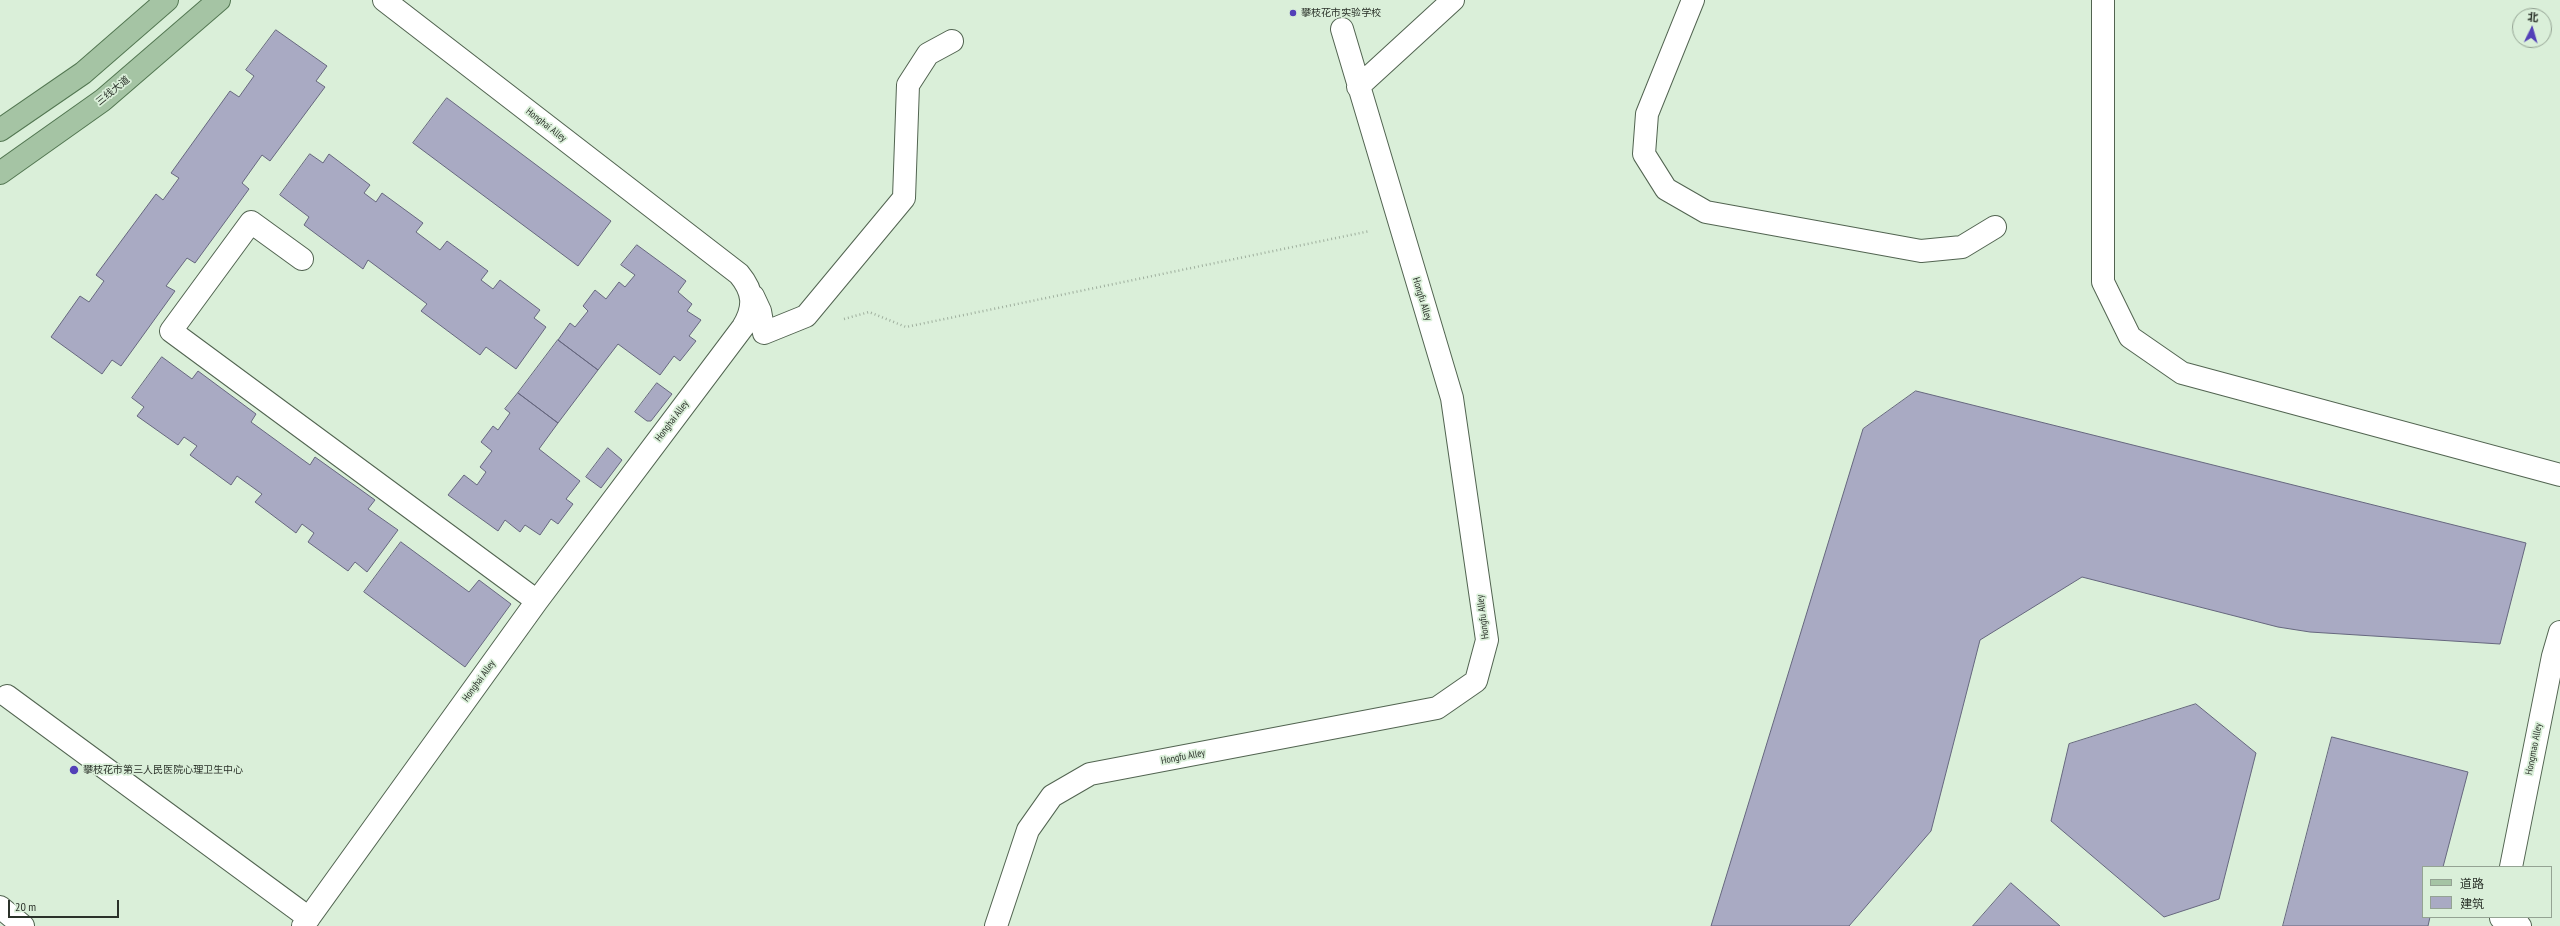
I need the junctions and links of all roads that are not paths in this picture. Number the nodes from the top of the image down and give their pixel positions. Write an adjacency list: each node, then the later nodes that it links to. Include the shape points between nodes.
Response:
1 (167, 0): 10 (main road, via 83,73)
2 (219, 0): 11 (main road, 三线大道, via 103,100)
3 (384, 0): 14 (street, Honghai Alley, via 739,274)
4 (1453, 0): 9 (street)
5 (1693, 0): 12 (street, via 1647,114 1644,154 1666,189 1706,212 1921,251 1962,246)
6 (2103, 0): 15 (street, via 2103,282 2130,337 2182,373)
7 (1342, 29): 9 (street, Hongfu Alley)
8 (952, 41): 14 (street, via 928,54 908,85 904,198 806,316 764,333 760,312)
9 (1358, 87): 23 (street, Hongfu Alley, via 1452,398 1487,640 1476,682 1437,708 1090,774 1052,796 1028,830)
10 (0, 130)
11 (0, 173)
12 (1995, 227)
13 (302, 259): 16 (street, via 251,222 171,331)
14 (747, 284): 16 (street, Honghai Alley, via 752,306 743,327 643,444)
15 (2560, 475)
16 (537, 601): 21 (street, Honghai Alley)
17 (2560, 632): 19 (street, Hongmao Alley)
18 (7, 696): 21 (street)
19 (2511, 866)
20 (0, 907): 22 (street)
21 (306, 922)
22 (23, 926)
23 (996, 926)

